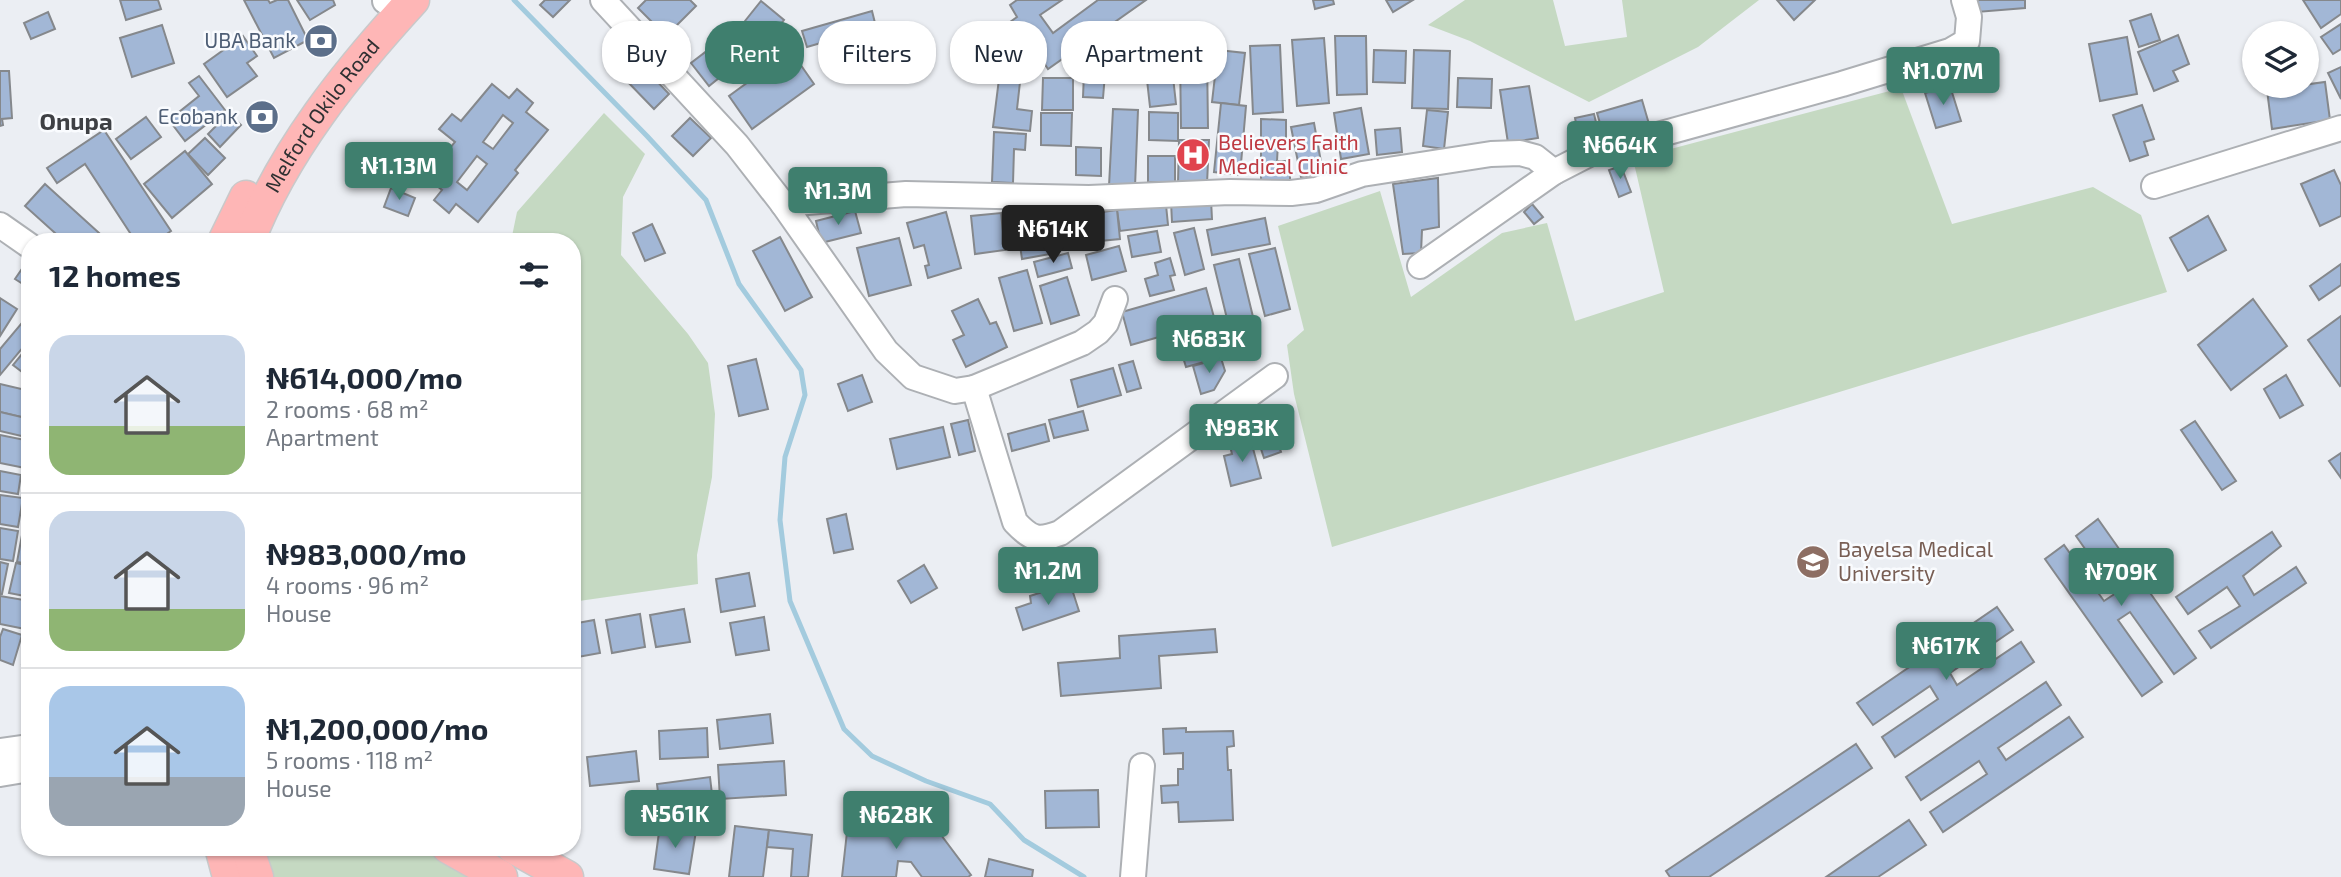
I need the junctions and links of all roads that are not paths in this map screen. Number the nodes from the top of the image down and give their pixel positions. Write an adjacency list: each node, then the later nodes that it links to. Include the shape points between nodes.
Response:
1 (385, 0): 10 (main road, Melford Okilo Road, via 305,98)
2 (413, 0): 11 (main road, Melford Okilo Road, via 317,117 281,174)
3 (603, 0): 8 (street, via 737,145)
4 (1964, 0): 6 (street, via 1969,17 1967,41 1950,51 1589,154)
5 (2341, 128): 7 (street)
6 (1553, 172): 8 (street, via 1535,157 1491,154 1362,174 1316,190 1291,193 1089,198 906,194); 13 (street)
7 (2154, 186)
8 (783, 204): 16 (street, via 886,351 914,377 929,384 955,391)
9 (0, 225): 12 (street)
10 (229, 233)
11 (252, 233)
12 (21, 240)
13 (1420, 266)
14 (1115, 299): 16 (street, via 1105,323 1082,343)
15 (1275, 376): 16 (street, via 1060,533 1044,539 1028,536 1015,522)
16 (974, 388)
17 (21, 748): 18 (street)
18 (0, 751)
19 (1142, 766): 30 (street)
20 (21, 770): 21 (street)
21 (0, 774)
22 (223, 856): 26 (main road)
23 (250, 856): 27 (main road)
24 (464, 856): 28 (main road)
25 (529, 856): 29 (main road)
26 (229, 877)
27 (257, 877)
28 (501, 877)
29 (567, 877)
30 (1133, 877)

